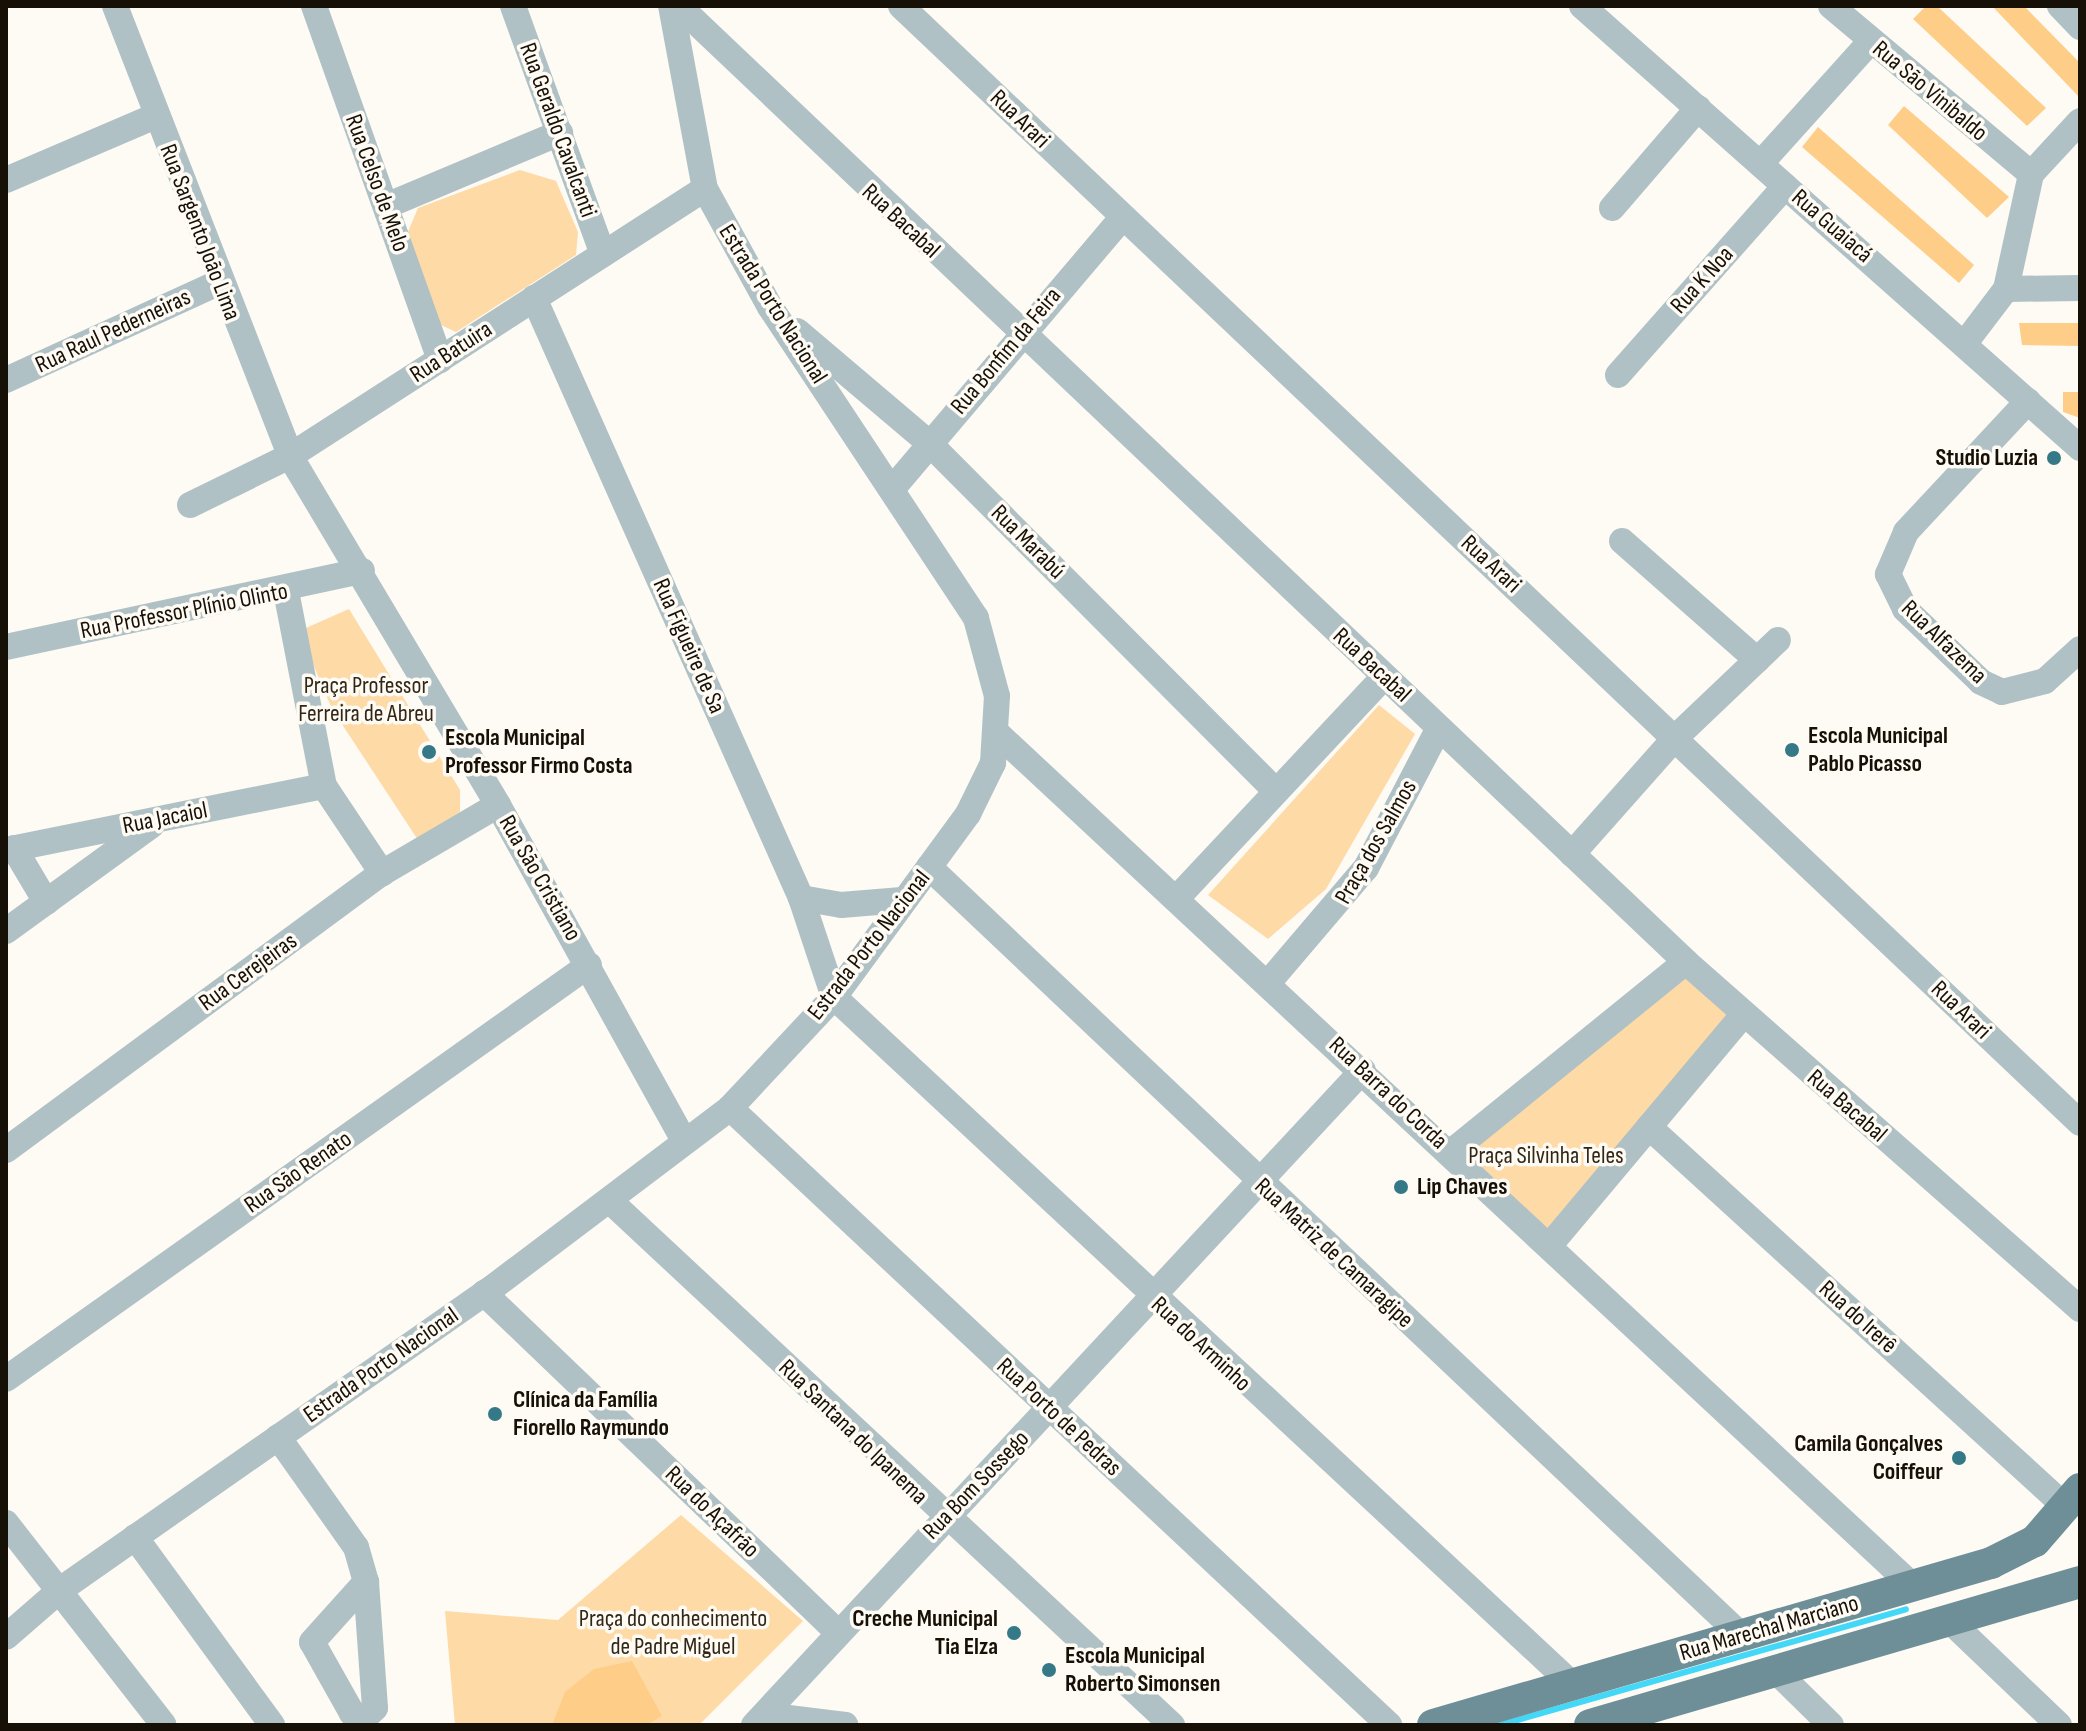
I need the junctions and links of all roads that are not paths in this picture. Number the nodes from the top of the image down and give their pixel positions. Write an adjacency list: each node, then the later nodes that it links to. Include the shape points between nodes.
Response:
1 (115, 6): 13 (street, Rua Sargento João Lima)
2 (314, 6): 21 (street, Rua Celso de Melo)
3 (513, 6): 15 (street, Rua Geraldo Cavalcanti)
4 (671, 6): 20 (street, Estrada Porto Nacional)
5 (679, 6): 30 (street, Rua Bacabal)
6 (901, 6): 23 (street, Rua Arari)
7 (1582, 6): 12 (street, Rua Guaiacá)
8 (1831, 6): 11 (street, Rua São Vinibaldo)
9 (2060, 6): 10 (street)
10 (2080, 27)
11 (1871, 41): 16 (street); 17 (street, Rua São Vinibaldo)
12 (1698, 108): 16 (street, Rua Guaiacá); 22 (street)
13 (155, 116): 18 (street); 25 (street, Rua Sargento João Lima)
14 (2080, 121): 17 (street)
15 (560, 133): 21 (street); 24 (street, Rua Geraldo Cavalcanti)
16 (1761, 163): 19 (street, Rua Guaiacá)
17 (2031, 174): 27 (street)
18 (6, 180)
19 (1785, 186): 31 (street, Rua Guaiacá); 33 (street, Rua K Noa)
20 (705, 189): 24 (street, Rua Batuira); 29 (street, Estrada Porto Nacional)
21 (386, 206): 32 (street, Rua Celso de Melo)
22 (1612, 208)
23 (1123, 217): 30 (street, Rua Bonfim da Feira); 51 (street, Rua Arari)
24 (603, 254): 28 (street, Rua Batuira)
25 (220, 282): 34 (street, Rua Raul Pederneiras); 38 (street, Rua Sargento João Lima)
26 (2080, 288): 27 (street)
27 (2006, 289): 31 (street)
28 (534, 298): 32 (street, Rua Batuira); 60 (street, Rua Figueire de Sa)
29 (770, 307): 36 (street, Rua Marabú); 39 (street, Estrada Porto Nacional)
30 (1019, 333): 36 (street, Rua Bonfim da Feira); 48 (street, Rua Bacabal)
31 (1965, 343): 35 (street, Rua Guaiacá)
32 (440, 360): 38 (street, Rua Batuira)
33 (1618, 375)
34 (6, 380)
35 (2028, 401): 37 (street, Rua Guaiacá); 46 (street, Rua Alfazema, via 1906,532 1888,574 1905,609 1981,682 2002,692 2045,681)
36 (929, 443): 39 (street, Rua Bonfim da Feira); 53 (street, Rua Marabú)
37 (2080, 448)
38 (290, 456): 40 (street, Rua Batuira); 42 (street, Rua São Cristiano)
39 (893, 488): 50 (street, Estrada Porto Nacional, via 976,618)
40 (190, 505)
41 (1622, 541): 47 (street)
42 (362, 571): 43 (street, Rua Professor Plínio Olinto); 54 (street, Rua São Cristiano)
43 (286, 591): 45 (street, Rua Professor Plínio Olinto); 52 (street)
44 (1778, 640): 47 (street)
45 (6, 647)
46 (2080, 649)
47 (1757, 660): 51 (street)
48 (1384, 677): 49 (street, Rua Bacabal); 53 (street)
49 (1439, 728): 57 (street, Rua Bacabal); 67 (street, Praça dos Salmos, via 1366,868)
50 (999, 735): 58 (street, Estrada Porto Nacional, via 968,814); 61 (street, Rua Barra do Corda)
51 (1675, 738): 57 (street); 72 (street, Rua Arari)
52 (324, 786): 55 (street, Rua Jacaiol); 59 (street)
53 (1275, 790): 61 (street)
54 (498, 805): 59 (street, Rua Cerejeiras); 66 (street, Rua São Cristiano)
55 (160, 819): 56 (street, Rua Jacaiol); 63 (street)
56 (10, 849): 63 (street)
57 (1572, 854): 65 (street, Rua Bacabal)
58 (929, 867): 62 (street, Estrada Porto Nacional); 77 (street, Rua Matriz de Camaragipe)
59 (382, 873): 75 (street, Rua Cerejeiras)
60 (801, 898): 62 (street, via 841,905); 68 (street, Rua Figueire de Sa)
61 (1176, 899): 67 (street, Rua Barra do Corda)
62 (902, 900): 68 (street, Estrada Porto Nacional)
63 (46, 902): 64 (street)
64 (6, 931)
65 (1686, 962): 69 (street, Rua Bacabal); 76 (street)
66 (589, 965): 74 (street, Rua São Cristiano); 83 (street, Rua São Renato)
67 (1268, 983): 70 (street, Rua Barra do Corda)
68 (834, 997): 71 (street, Estrada Porto Nacional); 81 (street, Rua do Arminho)
69 (1743, 1015): 73 (street); 82 (street, Rua Bacabal)
70 (1363, 1070): 76 (street, Rua Barra do Corda); 77 (street, Rua Bom Sossego)
71 (730, 1108): 74 (street, Estrada Porto Nacional); 84 (street, Rua Porto de Pedras)
72 (2080, 1123)
73 (1649, 1127): 79 (street); 86 (street, Rua do Irerê)
74 (684, 1140): 78 (street, Estrada Porto Nacional)
75 (6, 1150)
76 (1451, 1152): 79 (street, Rua Barra do Corda)
77 (1259, 1183): 81 (street, Rua Bom Sossego); 96 (street, Rua Matriz de Camaragipe)
78 (609, 1200): 80 (street, Estrada Porto Nacional); 87 (street, Rua Santana do Ipanema)
79 (1550, 1245): 92 (street, Rua Barra do Corda)
80 (484, 1293): 85 (street, Estrada Porto Nacional); 95 (street, Rua do Açafrão)
81 (1150, 1298): 84 (street, Rua Bom Sossego); 99 (street, Rua do Arminho)
82 (2080, 1309)
83 (6, 1379)
84 (1049, 1408): 87 (street, Rua Bom Sossego); 106 (street, Rua Porto de Pedras)
85 (278, 1437): 89 (street, Estrada Porto Nacional); 90 (street, via 356,1547)
86 (2073, 1498): 92 (main road, Rua Marechal Marciano, via 2014,1554)
87 (944, 1519): 95 (street, Rua Bom Sossego); 105 (street, Rua Santana do Ipanema)
88 (6, 1523): 93 (street)
89 (135, 1537): 93 (street, Estrada Porto Nacional); 103 (street)
90 (366, 1582)
91 (2080, 1582): 94 (main road, Rua Marechal Marciano)
92 (1913, 1586): 96 (main road, Rua Marechal Marciano)
93 (60, 1590): 97 (street, Estrada Porto Nacional); 102 (street)
94 (1949, 1620): 98 (main road, Rua Marechal Marciano); 109 (street)
95 (836, 1631): 100 (street, Rua Bom Sossego)
96 (1742, 1636): 99 (main road, Rua Marechal Marciano)
97 (6, 1637)
98 (1776, 1671): 101 (main road, Rua Marechal Marciano); 108 (street)
99 (1573, 1685): 107 (main road, Rua Marechal Marciano)
100 (759, 1720): 104 (street)
101 (1604, 1723)
102 (164, 1725)
103 (272, 1725)
104 (845, 1725)
105 (1172, 1725)
106 (1389, 1725)
107 (1433, 1725)
108 (1831, 1725)
109 (2059, 1725)

